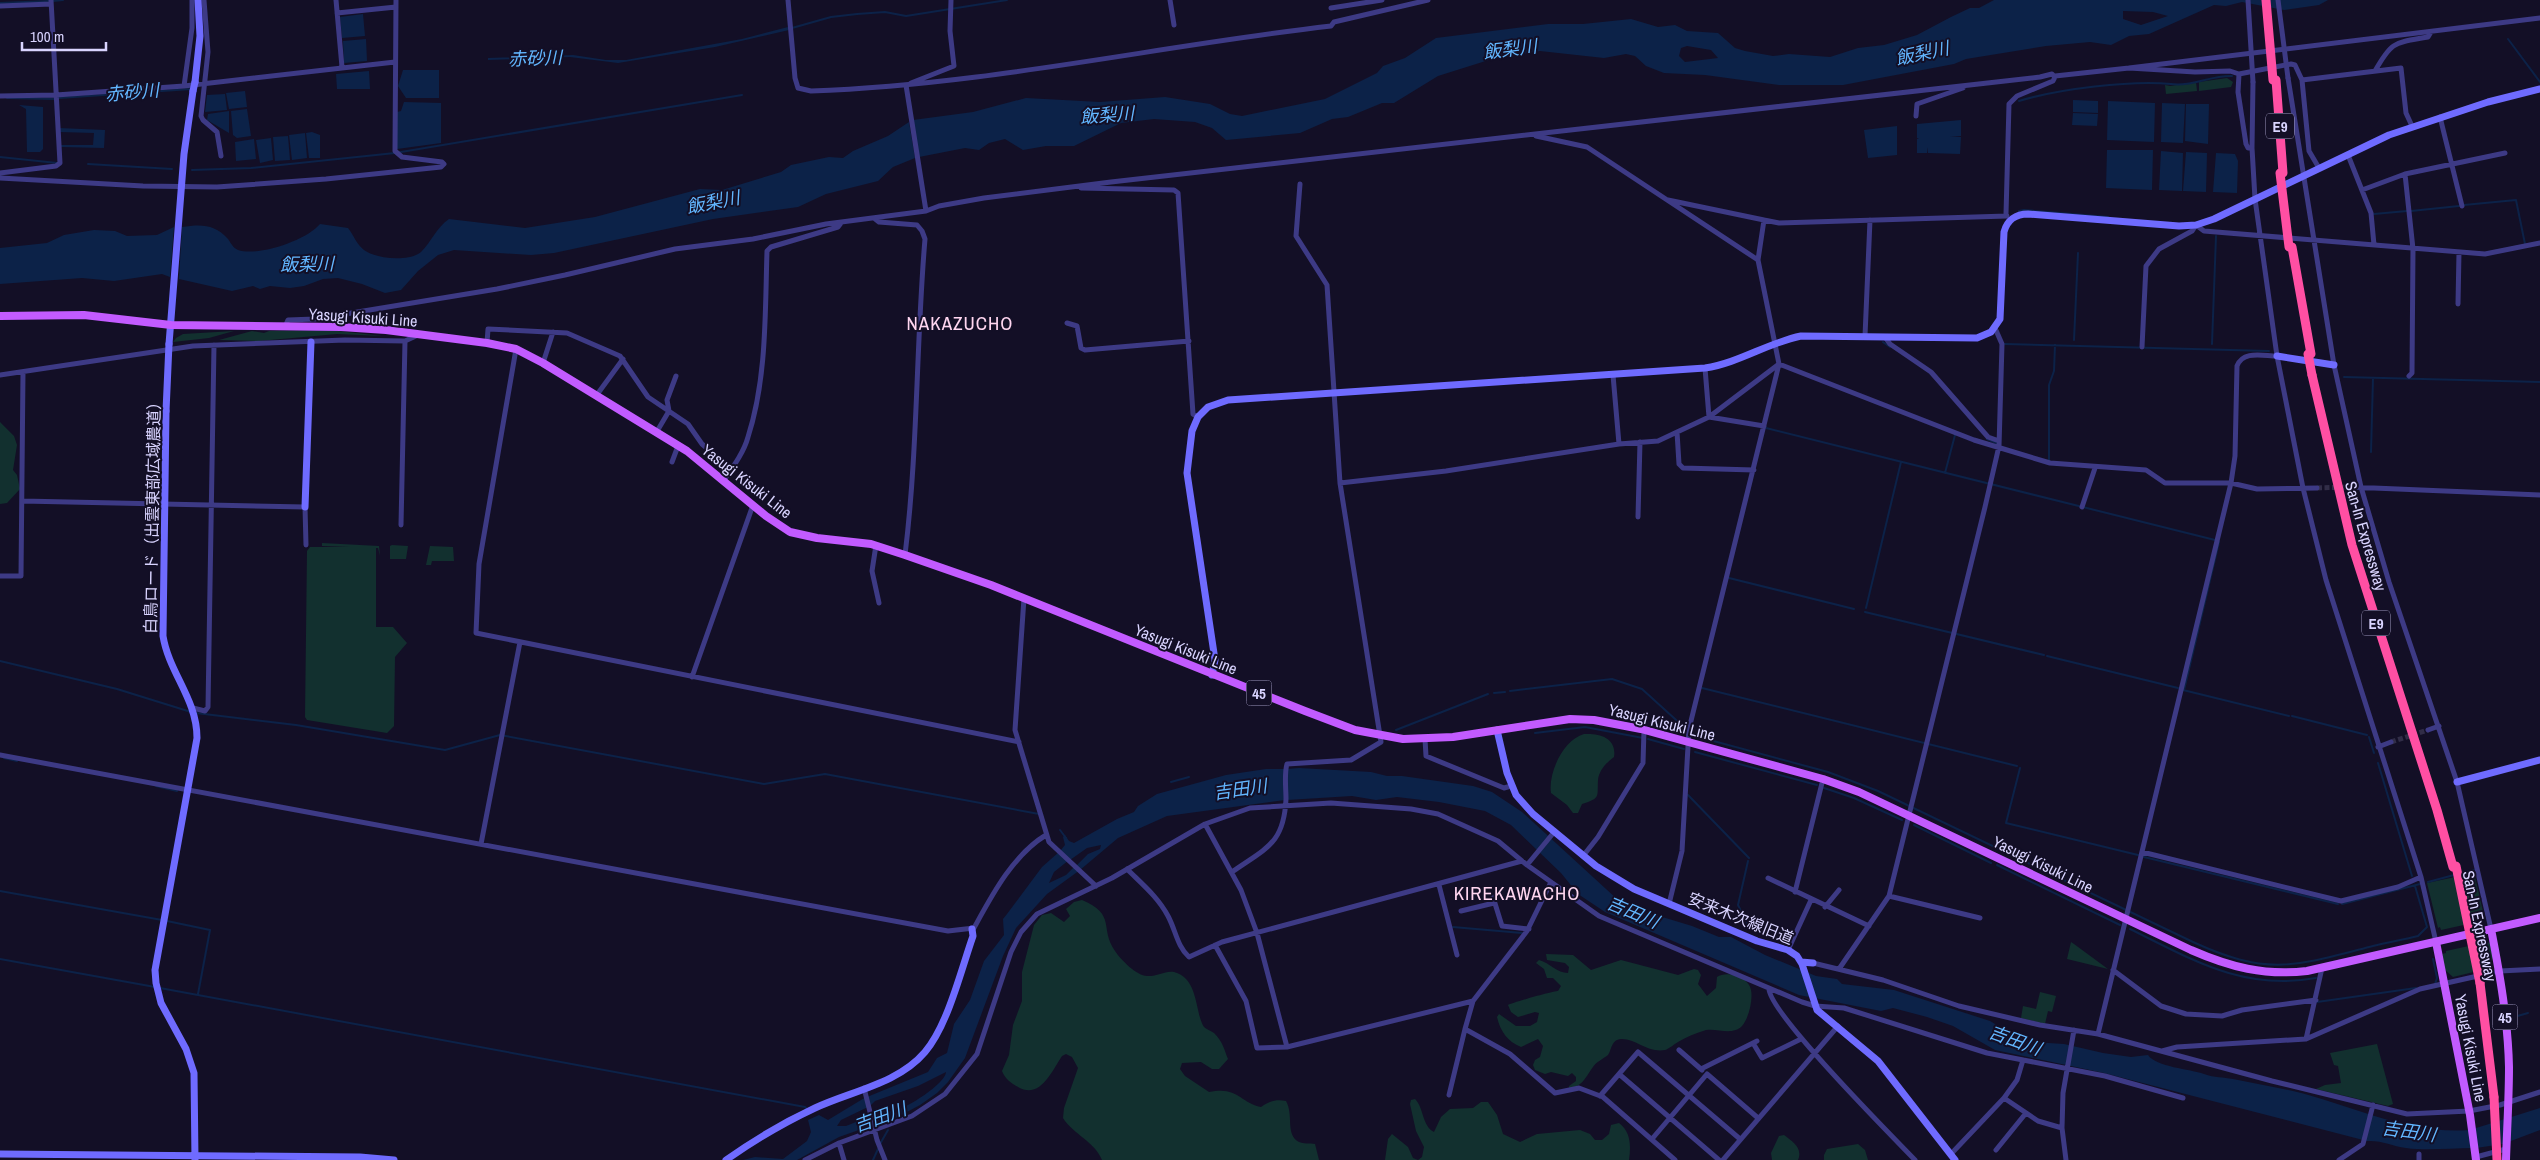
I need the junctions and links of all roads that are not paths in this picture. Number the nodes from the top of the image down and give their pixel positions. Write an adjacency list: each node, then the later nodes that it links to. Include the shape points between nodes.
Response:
1 (192, 0): 31 (street, via 192,28)
2 (198, 0): 54 (street, 白鳥ロード（出雲東部広域農道）, bridge, via 200,36)
3 (204, 0): 32 (street, via 208,52)
4 (336, 0): 19 (street)
5 (396, 0): 17 (street)
6 (788, 0): 34 (street, via 795,78 800,90)
7 (951, 0): 34 (street, via 954,63)
8 (1170, 0): 21 (street)
9 (1382, 0): 18 (street)
10 (1428, 0): 34 (street, via 1334,22 1331,26)
11 (2248, 0): 42 (street, bridge, via 2254,82)
12 (2266, 0): 29 (highway, San-In Expressway / E9, bridge)
13 (2270, 0): 29 (highway, San-In Expressway / E9, bridge)
14 (2278, 0): 50 (street, bridge)
15 (51, 2): 16 (street); 36 (street)
16 (0, 6)
17 (396, 7): 19 (street); 23 (street)
18 (1330, 8)
19 (337, 13): 24 (street)
20 (2540, 18): 22 (street)
21 (1174, 25)
22 (2431, 32): 25 (street); 26 (street, via 2428,36 2396,43 2387,49)
23 (395, 65): 24 (street); 54 (street, via 396,153 402,157 441,162 444,164 440,167 326,180)
24 (342, 67): 32 (street)
25 (2129, 68): 27 (street); 28 (street)
26 (2375, 71): 30 (street); 40 (street, via 2401,68 2406,113)
27 (2239, 74): 30 (street, via 2291,64); 42 (street, via 2238,92 2246,144)
28 (2055, 76): 33 (street); 60 (street, via 2053,81 2017,96 2009,104)
29 (2274, 80): 256 (highway, San-In Expressway / E9, bridge, via 2291,247 2313,375 2356,544 2440,809 2454,867 2478,983 2492,1097)
30 (2302, 80): 47 (street, via 2309,151)
31 (184, 86): 32 (street); 36 (street)
32 (204, 86): 45 (street, via 201,117 217,132)
33 (1965, 86): 38 (street, via 1917,104); 41 (street)
34 (906, 87): 59 (street)
35 (2540, 89): 39 (street)
36 (56, 95): 37 (street); 48 (street, via 59,164)
37 (0, 96)
38 (1916, 116)
39 (2440, 117): 40 (street); 46 (street)
40 (2412, 126): 44 (street)
41 (1528, 135): 53 (street); 57 (street, via 1587,147)
42 (2252, 148): 56 (street)
43 (2505, 153): 46 (street)
44 (2348, 155): 47 (street); 55 (street)
45 (220, 156)
46 (2450, 164): 49 (street); 58 (street)
47 (2320, 168): 50 (street)
48 (0, 173)
49 (2405, 174): 55 (street); 70 (street)
50 (2304, 176): 56 (street); 67 (street)
51 (0, 178): 54 (street)
52 (1300, 184): 102 (street, via 1296,234 1327,285)
53 (1073, 187): 59 (street); 84 (street, via 1174,190 1178,194)
54 (181, 189): 76 (street, 白鳥ロード（出雲東部広域農道）)
55 (2362, 190): 69 (street, via 2371,213)
56 (2255, 199): 65 (street); 66 (street)
57 (1668, 200): 62 (street); 72 (street)
58 (2462, 206)
59 (925, 208): 61 (street)
60 (2008, 217): 63 (street); 65 (street, via 2028,214 2155,225); 78 (street, via 2004,232 2002,312)
61 (874, 218): 64 (street); 136 (street, via 878,222 916,225 925,240)
62 (1764, 220): 63 (street, via 1779,223); 72 (street)
63 (1870, 220): 81 (street)
64 (841, 222): 77 (street, via 753,239 676,249 497,289 315,319 288,320); 116 (street, via 838,226 767,250 764,332 756,402 748,437)
65 (2196, 225): 66 (street, via 2204,231); 89 (street, via 2192,231 2159,249 2146,266)
66 (2260, 236): 67 (street); 91 (street)
67 (2314, 241): 69 (street); 95 (street)
68 (2540, 243): 71 (street, via 2486,254)
69 (2374, 246): 70 (street)
70 (2413, 249): 71 (street); 101 (street, via 2412,373)
71 (2459, 252): 73 (street)
72 (1758, 260): 87 (street)
73 (2458, 304)
74 (0, 316): 76 (main road, Yasugi Kisuki Line / 45, via 84,315)
75 (1067, 323): 84 (street, via 1077,326 1081,348 1085,350)
76 (170, 325): 77 (main road, Yasugi Kisuki Line / 45); 127 (street, 白鳥ロード（出雲東部広域農道）, bridge)
77 (285, 327): 80 (main road, Yasugi Kisuki Line / 45)
78 (1995, 328): 82 (street, via 1977,338); 112 (street, via 2002,342)
79 (553, 332): 86 (street, via 488,328); 92 (street, via 570,333); 93 (street)
80 (419, 334): 83 (street); 86 (main road, Yasugi Kisuki Line / 45)
81 (1866, 336): 82 (street); 87 (street, via 1813,335)
82 (1885, 337): 112 (street, via 1890,344 1931,372 1988,437)
83 (405, 341): 85 (street); 133 (street)
84 (1189, 341): 105 (street, via 1193,414)
85 (310, 342): 88 (street); 130 (street)
86 (486, 343): 90 (main road, Yasugi Kisuki Line / 45)
87 (1774, 343): 94 (street); 96 (street, via 1731,362)
88 (214, 345): 97 (street); 128 (street)
89 (2142, 347)
90 (516, 349): 93 (main road, Yasugi Kisuki Line / 45); 140 (street, via 479,564 474,630 479,635)
91 (2277, 356): 95 (street); 120 (street, via 2249,356 2238,363); 123 (street)
92 (623, 360): 103 (street); 104 (street, via 648,397)
93 (543, 363): 103 (main road, Yasugi Kisuki Line / 45)
94 (1778, 364): 106 (street); 107 (street); 112 (street, via 1974,440)
95 (2334, 365): 122 (street)
96 (1705, 368): 99 (street); 106 (street)
97 (23, 372): 98 (street); 126 (street)
98 (0, 375)
99 (1613, 375): 102 (street); 111 (street)
100 (676, 376): 104 (street, via 667,400)
101 (2409, 376)
102 (1334, 393): 105 (street, via 1228,400 1208,407); 119 (street)
103 (596, 396): 109 (main road, Yasugi Kisuki Line / 45)
104 (669, 411): 109 (street); 116 (street, via 688,424 702,444)
105 (1198, 417): 141 (street, via 1192,431 1187,473 1215,660)
106 (1709, 417): 107 (street); 108 (street)
107 (1764, 426): 117 (street)
108 (1677, 432): 110 (street, via 1660,440); 117 (street, via 1682,467)
109 (656, 433): 113 (main road, Yasugi Kisuki Line / 45)
110 (1640, 442): 111 (street); 132 (street)
111 (1619, 444): 119 (street, via 1446,471)
112 (1999, 444): 115 (street, via 2050,462); 161 (street)
113 (678, 446): 114 (street); 118 (main road, Yasugi Kisuki Line / 45)
114 (672, 462)
115 (2095, 468): 120 (street, via 2146,470 2165,483); 131 (street)
116 (731, 469): 118 (street)
117 (1754, 470): 151 (street)
118 (724, 480): 129 (main road, Yasugi Kisuki Line / 45)
119 (1340, 483): 148 (street)
120 (2231, 483): 123 (street, via 2257,489); 166 (street)
121 (2350, 487): 122 (street)
122 (2361, 487): 125 (street); 144 (street, via 2389,582)
123 (2303, 488): 124 (street); 153 (street, via 2326,580)
124 (2317, 488)
125 (2540, 495)
126 (22, 501): 127 (street); 137 (street, via 21,576)
127 (164, 504): 128 (street); 143 (street, 白鳥ロード（出雲東部広域農道）, via 163,636 172,668)
128 (211, 505): 130 (street); 143 (street, via 208,707 205,711)
129 (754, 505): 135 (main road, Yasugi Kisuki Line / 45, via 775,523 798,534); 142 (street)
130 (305, 507): 134 (street)
131 (2082, 507)
132 (1638, 517)
133 (401, 525)
134 (306, 545)
135 (876, 545): 136 (main road, Yasugi Kisuki Line / 45); 139 (street, via 872,571)
136 (905, 554): 138 (main road, Yasugi Kisuki Line / 45)
137 (0, 576)
138 (1024, 598): 141 (main road, Yasugi Kisuki Line / 45); 150 (street, via 1015,728)
139 (879, 603)
140 (520, 642): 142 (street); 165 (street)
141 (1212, 674): 148 (main road, Yasugi Kisuki Line / 45, via 1355,730)
142 (692, 677): 150 (street)
143 (194, 711): 159 (street, 白鳥ロード（出雲東部広域農道）, via 197,738)
144 (2439, 726): 147 (street); 157 (street)
145 (1498, 730): 146 (main road, Yasugi Kisuki Line / 45, via 1570,719 1601,721); 149 (main road, Yasugi Kisuki Line / 45); 158 (street, 安来木次線旧道)
146 (1644, 730): 151 (main road, Yasugi Kisuki Line / 45); 167 (street, via 1643,763)
147 (2428, 730)
148 (1380, 736): 149 (main road, Yasugi Kisuki Line / 45); 160 (street, via 1379,745 1351,760 1291,762 1286,767)
149 (1425, 739): 158 (street, via 1426,756 1504,788)
150 (1019, 742): 164 (street)
151 (1687, 742): 156 (main road, Yasugi Kisuki Line / 45); 180 (street, via 1682,851)
152 (2392, 742): 153 (street)
153 (2378, 747): 171 (street)
154 (0, 755): 159 (street)
155 (2540, 760): 157 (street)
156 (1823, 779): 161 (main road, Yasugi Kisuki Line / 45); 177 (street)
157 (2457, 782): 189 (street)
158 (1512, 786): 163 (street, 安来木次線旧道, via 1524,804)
159 (188, 791): 165 (street); 245 (street, 白鳥ロード（出雲東部広域農道）, via 155,970 156,987 186,1048 194,1073)
160 (1285, 803): 162 (street, via 1250,808); 168 (street, via 1366,805 1438,814 1490,836); 170 (street, via 1282,828 1275,842)
161 (1909, 814): 178 (street); 184 (main road, Yasugi Kisuki Line / 45)
162 (1205, 824): 169 (street); 170 (street)
163 (1553, 833): 167 (street, 安来木次線旧道); 168 (street)
164 (1046, 835): 175 (street, via 1049,842); 187 (street, via 1010,871)
165 (481, 844): 187 (street, via 948,931)
166 (2142, 852): 171 (street, via 2341,901 2398,887); 184 (street)
167 (1583, 856): 180 (street, 安来木次線旧道, via 1616,880)
168 (1526, 863): 173 (street); 174 (street)
169 (1126, 869): 175 (street); 192 (street, via 1158,900 1174,929 1177,942 1188,957)
170 (1232, 872): 190 (street)
171 (2421, 877): 191 (street)
172 (1768, 878): 177 (street)
173 (1551, 882): 188 (street); 203 (street, via 1599,916)
174 (1439, 885): 190 (street); 194 (street)
175 (1096, 886): 236 (street, via 1041,911 1021,932 1011,952 977,1054 950,1089 924,1110)
176 (1839, 890): 181 (street)
177 (1795, 892): 179 (street)
178 (1889, 896): 183 (street); 186 (street)
179 (1811, 900): 181 (street); 193 (street)
180 (1669, 904): 193 (street, 安来木次線旧道, via 1757,941)
181 (1826, 907): 186 (street)
182 (1461, 911): 188 (street, via 1494,900 1502,926)
183 (1980, 918)
184 (2125, 918): 198 (main road, Yasugi Kisuki Line / 45, via 2191,950 2242,969 2275,974); 200 (street)
185 (2540, 918): 189 (main road, Yasugi Kisuki Line / 45)
186 (1869, 926): 197 (street)
187 (972, 929): 222 (street, via 973,936 932,1042 904,1071)
188 (1529, 929): 205 (street)
189 (2491, 929): 191 (main road, Yasugi Kisuki Line / 45); 201 (main road, Yasugi Kisuki Line / 45)
190 (1257, 933): 192 (street); 213 (street)
191 (2436, 942): 198 (main road, Yasugi Kisuki Line / 45); 202 (main road, Yasugi Kisuki Line)
192 (1215, 945): 213 (street, via 1246,1001 1256,1048)
193 (1788, 950): 195 (street, 安来木次線旧道)
194 (1457, 955)
195 (1801, 963): 196 (street); 206 (street, 安来木次線旧道)
196 (1813, 963): 197 (street)
197 (1839, 968): 209 (street, via 1959,1006)
198 (2322, 968): 204 (street)
199 (2540, 969): 201 (street)
200 (2113, 970): 204 (street, via 2161,1006 2186,1014 2222,1016 2242,1010); 210 (street)
201 (2500, 971): 202 (street); 229 (main road, Yasugi Kisuki Line / 45, via 2508,1039)
202 (2444, 984): 212 (street, via 2414,991); 232 (main road, Yasugi Kisuki Line)
203 (1769, 988): 206 (street); 211 (street, via 1772,999)
204 (2316, 1000): 212 (street)
205 (1473, 1001): 208 (street); 213 (street)
206 (1814, 1004): 207 (street); 217 (street, via 1844,1008 1987,1053)
207 (1838, 1026): 216 (street); 243 (street, via 1878,1060)
208 (1465, 1028): 224 (street); 225 (street, via 1510,1054 1554,1093 1579,1088)
209 (2074, 1031): 210 (street); 218 (street)
210 (2098, 1034): 215 (street)
211 (1801, 1039): 216 (street); 219 (street, via 1762,1058 1755,1042)
212 (2306, 1039): 215 (street, via 2176,1047)
213 (1287, 1047)
214 (1679, 1050): 219 (street)
215 (2161, 1051): 230 (street)
216 (1814, 1053): 234 (street); 253 (street)
217 (2023, 1060): 218 (street); 227 (street, via 2018,1080)
218 (2067, 1068): 228 (street); 235 (street, via 2062,1094)
219 (1701, 1069): 221 (street)
220 (1619, 1074): 225 (street); 226 (street, via 1638,1052); 233 (street)
221 (1707, 1074): 226 (street); 234 (street)
222 (865, 1090): 236 (street); 247 (street, via 806,1113)
223 (2540, 1092): 229 (street)
224 (1449, 1095)
225 (1600, 1096): 237 (street)
226 (1688, 1096): 233 (street); 238 (street)
227 (2004, 1098): 231 (street); 243 (street)
228 (2183, 1098)
229 (2508, 1104): 232 (street); 240 (main road, Yasugi Kisuki Line / 45)
230 (2373, 1106): 232 (street, via 2415,1115); 255 (street, via 2361,1146)
231 (2026, 1113): 235 (street, via 2038,1121); 241 (street)
232 (2469, 1113): 244 (main road, Yasugi Kisuki Line)
233 (1671, 1116): 237 (street); 252 (street)
234 (1758, 1118): 238 (street)
235 (2062, 1128): 254 (street)
236 (875, 1129): 239 (street); 250 (street)
237 (1652, 1139): 251 (street)
238 (1740, 1139): 252 (street)
239 (839, 1143): 248 (street); 249 (street)
240 (2506, 1149): 244 (street); 257 (main road, Yasugi Kisuki Line / 45)
241 (1996, 1150)
242 (0, 1154): 245 (street)
243 (1953, 1157)
244 (2476, 1157)
245 (195, 1158): 246 (street, via 360,1157)
246 (394, 1160)
247 (726, 1160)
248 (805, 1160)
249 (844, 1160)
250 (885, 1160)
251 (1676, 1160)
252 (1721, 1160)
253 (1915, 1160)
254 (2066, 1160)
255 (2339, 1160)
256 (2495, 1160)
257 (2506, 1160)

